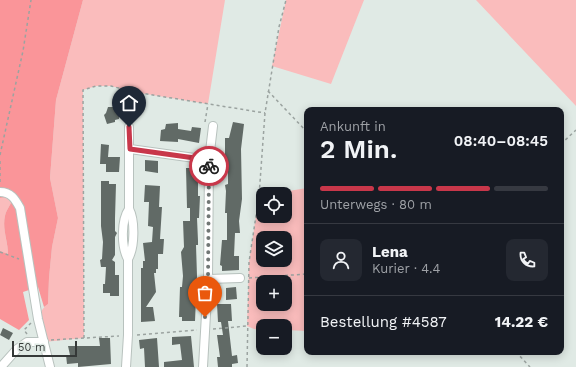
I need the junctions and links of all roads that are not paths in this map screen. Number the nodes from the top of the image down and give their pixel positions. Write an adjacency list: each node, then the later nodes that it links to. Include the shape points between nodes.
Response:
1 (213, 126): 4 (street)
2 (129, 127): 3 (street)
3 (130, 149): 4 (street); 11 (street, via 128,208 124,215 124,252 128,259)
4 (209, 160): 7 (street)
5 (0, 192): 8 (street, via 12,195 20,208 32,289)
6 (240, 278): 7 (street)
7 (208, 279): 12 (street)
8 (44, 342): 9 (street, via 30,342 17,349); 10 (street)
9 (1, 367)
10 (50, 367)
11 (126, 367)
12 (203, 367)

